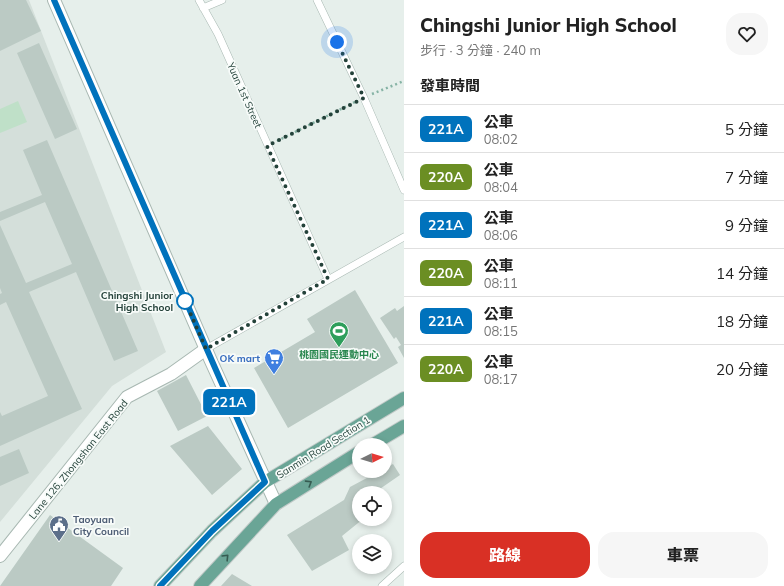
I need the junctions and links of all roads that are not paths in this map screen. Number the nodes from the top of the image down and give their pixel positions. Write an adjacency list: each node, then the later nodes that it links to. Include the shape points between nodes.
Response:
1 (54, 0): 9 (street)
2 (199, 0): 5 (lane, Yuan 1st Street)
3 (222, 0): 5 (lane)
4 (317, 0): 6 (lane)
5 (203, 8): 8 (lane, Yuan 1st Street, via 218,34)
6 (404, 190)
7 (404, 237): 8 (lane)
8 (328, 279): 9 (lane)
9 (206, 349): 14 (street); 16 (street, Lane 126, Zhongshan East Road, via 171,374 127,397)
10 (404, 398): 14 (main road, Sanmin Road Section 1)
11 (404, 426): 12 (main road)
12 (384, 438)
13 (352, 456): 15 (main road, one-way to 13)
14 (265, 482): 15 (street); 18 (main road, Sanmin Road Section 1, via 212,531)
15 (276, 504): 19 (main road, one-way to 15)
16 (0, 556)
17 (404, 566): 20 (lane)
18 (160, 586)
19 (200, 586)
20 (382, 586)

